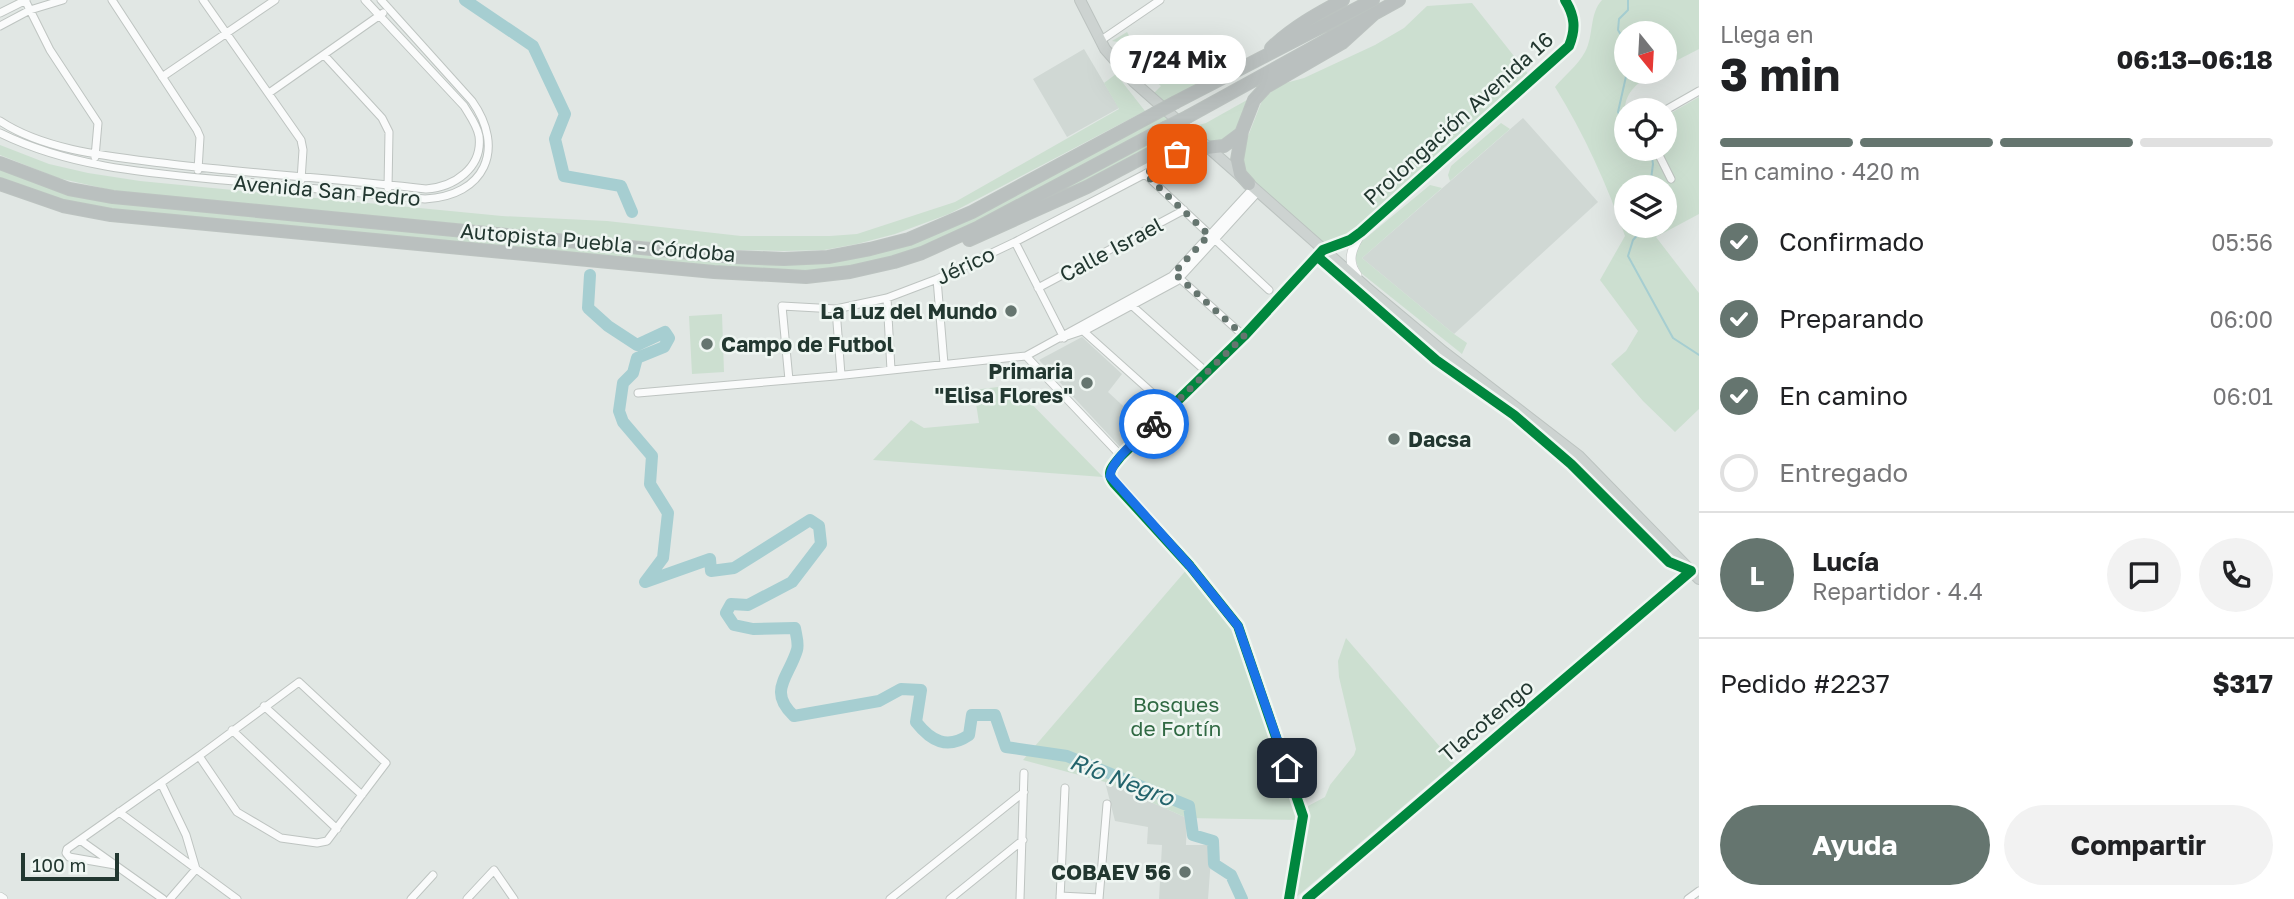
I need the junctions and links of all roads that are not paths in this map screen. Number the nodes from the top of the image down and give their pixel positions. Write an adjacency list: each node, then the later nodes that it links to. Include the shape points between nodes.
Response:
1 (25, 0): 15 (street); 16 (street)
2 (62, 0): 15 (street)
3 (112, 0): 23 (street)
4 (203, 0): 19 (street)
5 (275, 0): 19 (street)
6 (365, 0): 17 (street, Avenida San Pedro)
7 (381, 0): 14 (street, Avenida San Pedro)
8 (1080, 0): 20 (main road)
9 (1160, 0): 20 (street)
10 (1343, 0): 22 (highway, via 1308,18)
11 (1399, 0): 13 (highway)
12 (1565, 0): 44 (street, Prolongación Avenida 16, via 1573,16 1569,46)
13 (1374, 6): 22 (highway, Autopista Puebla - Córdoba); 28 (highway, via 1342,43 1266,87 1251,106); 47 (highway, Autopista Puebla - Córdoba, bridge, via 1189,116)
14 (390, 9): 17 (street); 42 (street, Avenida San Pedro, via 472,101 489,140 481,173 459,192 441,198)
15 (30, 10): 18 (street); 31 (street, via 98,123)
16 (0, 13)
17 (381, 15): 21 (street); 39 (street, Avenida San Pedro, via 464,106 479,138 470,168 456,182 426,189)
18 (0, 26)
19 (227, 34): 23 (street); 25 (street)
20 (1100, 41): 30 (main road, via 1125,74)
21 (325, 56): 25 (street); 39 (street, via 382,118 389,132)
22 (1262, 57): 32 (highway, Autopista Puebla - Córdoba, bridge, via 930,231 870,249 805,258 734,257 113,197 69,189)
23 (162, 77): 34 (street, via 200,137)
24 (1699, 91): 26 (street)
25 (269, 93): 36 (street, via 301,140)
26 (1677, 104)
27 (0, 121): 31 (street, Avenida San Pedro, via 60,147)
28 (1242, 131): 30 (highway, via 1224,146); 41 (highway, via 1237,160 1240,174)
29 (0, 133): 33 (street, Avenida San Pedro)
30 (1198, 141): 35 (street, Jérico); 41 (main road); 47 (highway, via 1134,164 960,243)
31 (95, 155): 33 (street); 34 (street, Avenida San Pedro)
32 (0, 163)
33 (94, 165): 37 (street, Avenida San Pedro)
34 (198, 167): 36 (street, Avenida San Pedro); 37 (street)
35 (1145, 174): 43 (street); 46 (street, Jérico)
36 (301, 177): 39 (street, Avenida San Pedro); 40 (street)
37 (197, 178): 40 (street, Avenida San Pedro)
38 (0, 184): 47 (highway, Autopista Puebla - Córdoba, via 64,206 111,215 759,276 840,273)
39 (389, 184): 42 (street)
40 (300, 188): 42 (street, Avenida San Pedro)
41 (1254, 188): 45 (street); 48 (main road)
42 (387, 196)
43 (1184, 210): 45 (street); 52 (street, Calle Israel)
44 (1361, 232): 48 (street); 51 (street, via 1350,265)
45 (1212, 238): 49 (street); 53 (street)
46 (1015, 242): 50 (street, Jérico); 52 (street)
47 (922, 253)
48 (1320, 253): 51 (main road); 58 (street); 69 (street, via 1436,360 1514,415 1562,456 1670,562)
49 (1177, 276): 55 (street); 58 (street)
50 (937, 279): 54 (street, Jérico); 61 (street)
51 (1366, 287): 69 (main road, via 1579,456)
52 (1038, 288): 59 (street)
53 (1269, 290)
54 (887, 298): 56 (street, Jérico); 63 (street)
55 (1129, 303): 57 (street); 62 (street)
56 (836, 309): 64 (street); 65 (street, Jérico, via 782,306)
57 (1081, 329): 59 (street); 67 (street)
58 (1244, 336): 68 (street)
59 (1062, 337): 60 (street)
60 (1026, 356): 61 (street); 68 (street)
61 (944, 364): 63 (street)
62 (1202, 368)
63 (891, 370): 64 (street)
64 (841, 375): 65 (street)
65 (789, 380): 66 (street)
66 (638, 393)
67 (1158, 398)
68 (1121, 456): 99 (street, via 1110,471 1111,478 1238,626 1303,816)
69 (1690, 570): 70 (main road); 100 (street, Tlacotengo)
70 (1699, 579)
71 (264, 706): 72 (street); 78 (street); 78 (street, via 299,682 386,763)
72 (232, 730): 73 (street); 81 (street)
73 (199, 756): 75 (street); 81 (street, via 237,813 281,838 317,843 327,841)
74 (1024, 773): 77 (street)
75 (161, 783): 80 (street); 85 (street, via 186,835)
76 (1065, 788): 88 (street)
77 (1024, 792): 83 (street); 95 (street)
78 (362, 795): 81 (street)
79 (1107, 804): 98 (street)
80 (119, 812): 82 (street); 85 (street)
81 (337, 829)
82 (80, 840): 84 (street); 84 (street, via 67,849 69,857)
83 (1023, 840): 96 (street); 97 (street)
84 (115, 865): 89 (street)
85 (196, 869): 90 (street); 91 (street)
86 (433, 875): 92 (street)
87 (1699, 891): 101 (street)
88 (1060, 897): 98 (street)
89 (163, 899)
90 (170, 899)
91 (237, 899)
92 (411, 899)
93 (467, 899): 94 (street, via 494,870)
94 (514, 899)
95 (890, 899)
96 (950, 899)
97 (1020, 899)
98 (1099, 899)
99 (1289, 899)
100 (1307, 899)
101 (1688, 899)

